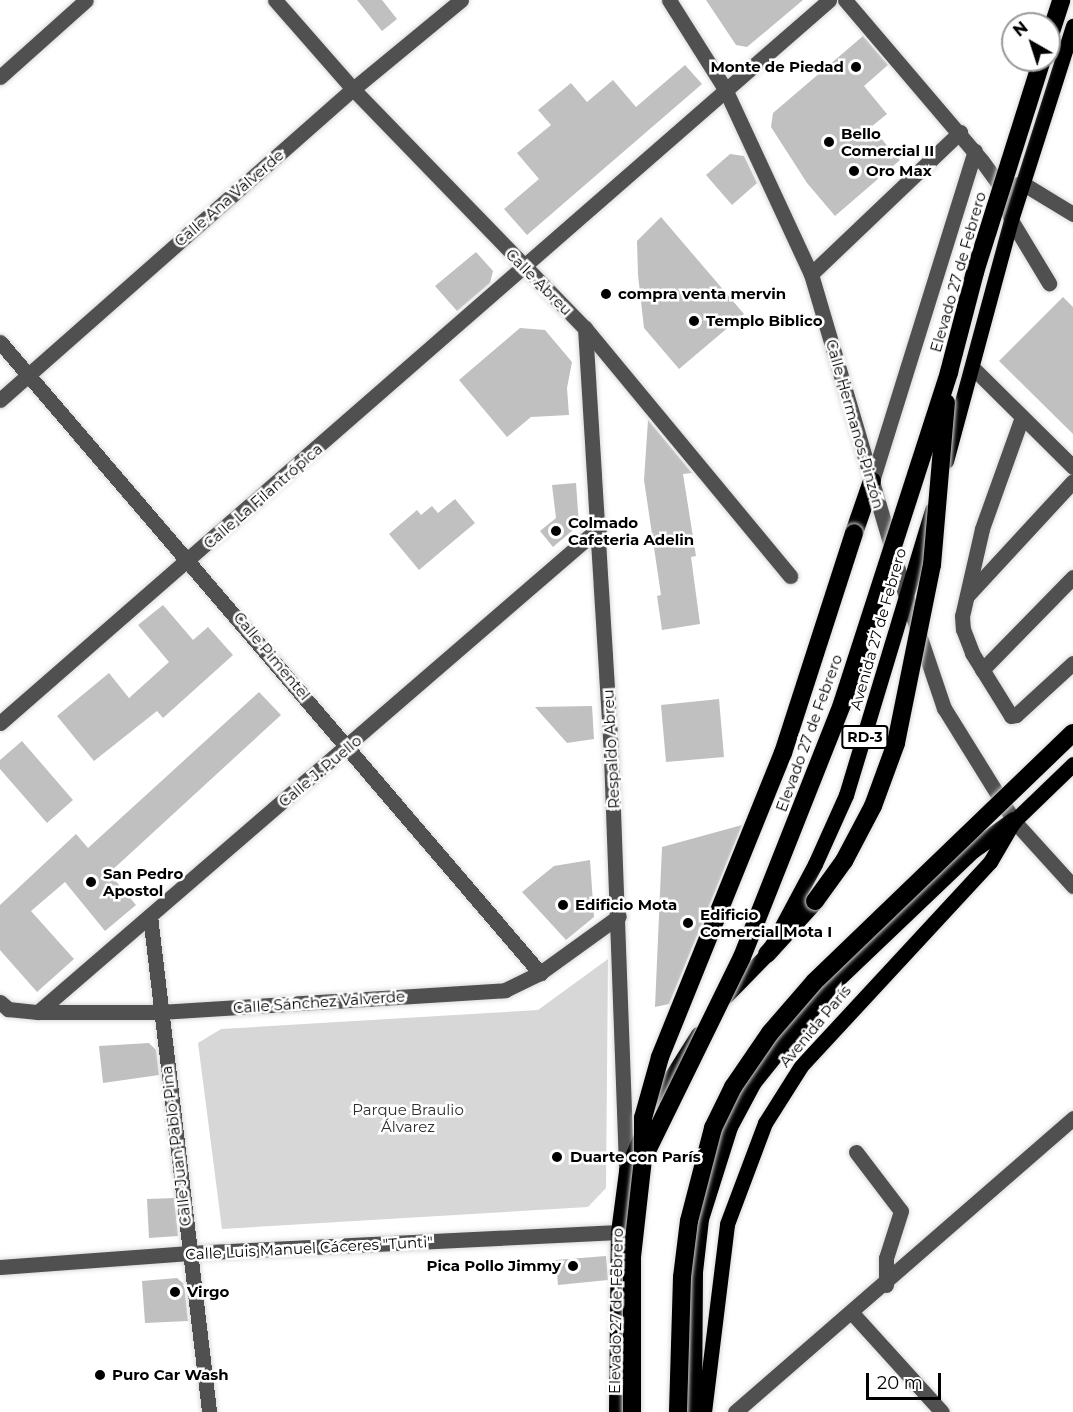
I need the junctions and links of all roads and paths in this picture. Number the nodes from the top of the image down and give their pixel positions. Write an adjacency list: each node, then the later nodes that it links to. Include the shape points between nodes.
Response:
1 (86, 0): 9 (street)
2 (275, 0): 10 (street, Calle Abreu)
3 (461, 0): 10 (street, Calle Ana Valverde)
4 (669, 0): 11 (street, Calle Hermanos Pinzón)
5 (829, 0): 11 (street, Calle La Filantrópica)
6 (845, 0): 12 (street)
7 (1073, 26): 14 (main road, Avenida 27 de Febrero / RD-3)
8 (1038, 72): 24 (highway, Elevado 27 de Febrero / RD-3, bridge, via 975,272)
9 (0, 77)
10 (353, 89): 18 (street, Calle Abreu); 25 (street, Calle Ana Valverde)
11 (725, 89): 18 (street, Calle La Filantrópica); 19 (street, Calle Hermanos Pinzón)
12 (960, 132): 13 (street); 19 (street)
13 (975, 152): 15 (street); 29 (street)
14 (1022, 183): 15 (street); 16 (street); 17 (main road, Avenida 27 de Febrero / RD-3)
15 (1002, 189): 17 (street)
16 (1073, 214)
17 (1011, 220): 20 (street); 23 (main road, Avenida 27 de Febrero / RD-3)
18 (525, 268): 21 (street, Calle Abreu); 32 (street, Calle La Filantrópica)
19 (811, 274): 29 (street, Calle Hermanos Pinzón)
20 (1049, 283)
21 (585, 328): 31 (street, Respaldo Abreu); 33 (street, Calle Abreu)
22 (0, 342): 25 (street, Calle Pimentel)
23 (972, 367): 27 (street); 35 (main road, Avenida 27 de Febrero / RD-3)
24 (949, 372): 47 (highway, bridge, via 932,565 901,720 873,806 844,861); 54 (highway, Elevado 27 de Febrero / RD-3, bridge, via 842,704 742,957)
25 (28, 376): 26 (street, Calle Ana Valverde); 32 (street, Calle Pimentel)
26 (0, 400)
27 (1022, 417): 28 (street); 36 (street, via 982,530)
28 (1073, 467)
29 (872, 481): 35 (street, Calle Hermanos Pinzón); 54 (highway, bridge, via 783,753 660,1057 643,1118)
30 (1073, 481): 36 (street)
31 (600, 527): 41 (street, Calle J. Puello); 46 (street, Respaldo Abreu)
32 (189, 560): 39 (street, Calle La Filantrópica); 41 (street, Calle Pimentel)
33 (790, 576)
34 (1073, 577): 38 (street)
35 (906, 596): 43 (street, Calle Hermanos Pinzón, via 944,708); 47 (main road, Avenida 27 de Febrero / RD-3, via 846,795 816,864)
36 (965, 598): 38 (street, via 963,629)
37 (1073, 663): 38 (street, via 1011,716)
38 (982, 670)
39 (0, 723)
40 (1073, 734): 64 (highway, bridge, via 814,982 770,1033 733,1087 713,1128 689,1221 682,1277)
41 (350, 747): 45 (street, Calle J. Puello); 48 (street, Calle Pimentel)
42 (1073, 764): 43 (main road, Avenida París)
43 (1014, 821): 44 (street); 65 (highway, via 973,850 831,985 753,1082 729,1127 700,1219 694,1272); 66 (main road, Avenida París, via 990,862 801,1066 765,1122 727,1224)
44 (1073, 886)
45 (150, 916): 50 (street, Calle J. Puello); 51 (street, Calle Juan Pablo Pina)
46 (619, 916): 48 (street, Calle Sánchez Valverde); 55 (street, Respaldo Abreu)
47 (767, 954): 55 (main road, Avenida 27 de Febrero / RD-3, via 725,997 677,1062 654,1104)
48 (540, 973): 51 (street, Calle Sánchez Valverde, via 505,990)
49 (0, 1002): 50 (street, Calle Sánchez Valverde, via 8,1010)
50 (38, 1012): 51 (street, Calle Sánchez Valverde)
51 (160, 1012): 57 (street, Calle Juan Pablo Pina)
52 (1073, 1118): 59 (street)
53 (856, 1152): 59 (street, via 902,1211 886,1258)
54 (643, 1159): 63 (highway, Elevado 27 de Febrero / RD-3, bridge, via 632,1257)
55 (626, 1171): 56 (main road, Avenida 27 de Febrero / RD-3)
56 (618, 1232): 57 (street, Calle Luis Manuel Cáceres "Tunti"); 62 (main road, Avenida 27 de Febrero / RD-3)
57 (189, 1253): 58 (street, Calle Luis Manuel Cáceres "Tunti"); 61 (street, Calle Juan Pablo Pina)
58 (0, 1267)
59 (886, 1285): 60 (street)
60 (853, 1314): 67 (street); 68 (street)
61 (209, 1412)
62 (616, 1412)
63 (632, 1412)
64 (678, 1412)
65 (693, 1412)
66 (704, 1412)
67 (735, 1412)
68 (942, 1412)

